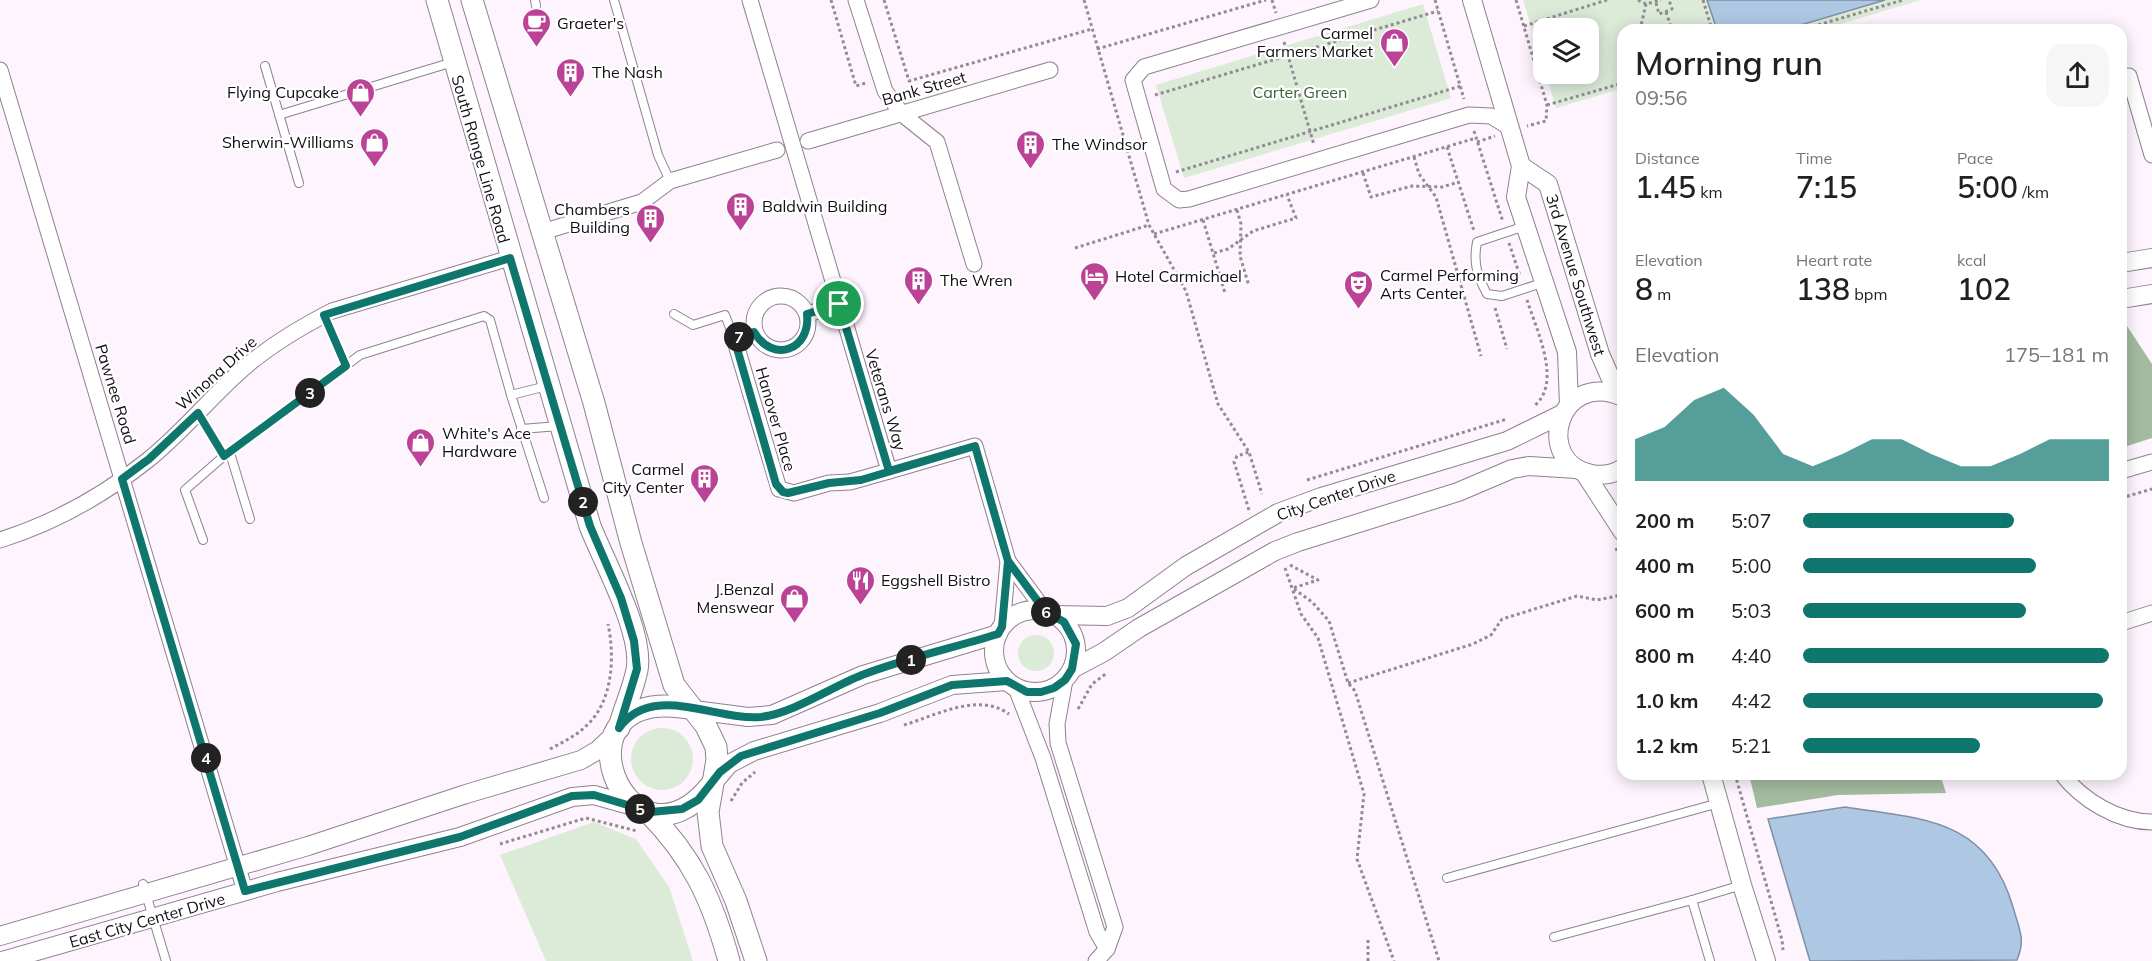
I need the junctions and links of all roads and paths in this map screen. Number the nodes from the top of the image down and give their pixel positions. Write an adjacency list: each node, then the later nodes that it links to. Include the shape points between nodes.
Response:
1 (437, 0): 32 (main road, South Range Line Road)
2 (472, 0): 65 (main road)
3 (614, 0): 55 (lane)
4 (750, 0): 81 (street, Veterans Way)
5 (856, 0): 41 (street, via 878,76)
6 (884, 0): 29 (path, via 909,81)
7 (1084, 0): 29 (path)
8 (1266, 0): 30 (path)
9 (1272, 0): 28 (path)
10 (1371, 0): 28 (street)
11 (1472, 0): 45 (street, 3rd Avenue Southwest)
12 (1516, 0): 27 (path)
13 (1607, 0): 27 (path)
14 (1638, 0): 20 (path)
15 (1661, 0): 19 (path)
16 (1669, 0): 22 (path, via 1672,9)
17 (1703, 0): 25 (path)
18 (1903, 0): 26 (path)
19 (1656, 3): 20 (path); 22 (path, via 1659,14)
20 (1646, 4): 23 (path)
21 (1438, 11): 31 (path)
22 (1666, 11): 24 (path)
23 (1641, 24)
24 (1670, 24)
25 (1710, 24)
26 (1821, 24)
27 (1524, 26): 40 (path)
28 (1280, 27): 31 (path); 51 (street, via 1137,72 1133,80 1164,189 1179,200 1189,199)
29 (1092, 29): 30 (path)
30 (1097, 49): 63 (path)
31 (1288, 55): 39 (path, via 1153,95); 44 (path)
32 (453, 62): 42 (lane); 71 (main road, South Range Line Road)
33 (265, 66): 42 (lane)
34 (0, 70): 105 (street, Pawnee Road)
35 (1050, 70): 41 (street, Bank Street)
36 (2129, 76): 49 (street)
37 (1617, 85): 40 (path)
38 (1461, 86): 44 (path)
39 (1156, 104)
40 (1547, 105): 43 (path, via 1546,121)
41 (902, 114): 46 (street, Bank Street); 74 (street, via 937,142)
42 (279, 116): 57 (lane)
43 (1532, 125)
44 (1310, 132): 51 (path); 52 (path, via 1176,172)
45 (1502, 132): 47 (path); 51 (street, via 1491,116 1469,115); 53 (street, 3rd Avenue Southwest)
46 (808, 141)
47 (1447, 147): 50 (path); 56 (path)
48 (777, 150): 55 (street)
49 (2152, 155)
50 (1414, 157): 54 (path); 59 (path)
51 (1318, 160): 58 (path)
52 (1173, 162)
53 (1521, 166): 64 (street, 3rd Avenue Southwest, via 1516,197); 91 (street, 3rd Avenue Southwest, via 1548,184 1600,354)
54 (1363, 172): 58 (path); 59 (path, via 1371,197)
55 (669, 181): 65 (street, via 642,202)
56 (1459, 182): 59 (path, via 1442,187); 68 (path)
57 (299, 183)
58 (1324, 183): 60 (path)
59 (1427, 184): 88 (path, via 1436,197)
60 (1287, 195): 61 (path); 67 (path, via 1296,218 1253,231)
61 (1237, 210): 62 (path); 67 (path)
62 (1203, 220): 66 (path); 70 (path)
63 (1149, 225): 66 (path); 69 (path)
64 (1524, 226): 68 (lane); 75 (street, 3rd Avenue Southwest)
65 (542, 232): 128 (main road, via 674,684)
66 (1154, 234): 98 (path, via 1186,291 1218,404)
67 (1241, 240): 70 (path); 76 (path, via 1240,256)
68 (1478, 242): 79 (lane, via 1474,260 1478,278 1486,294)
69 (1076, 248)
70 (1214, 253): 77 (path)
71 (510, 258): 84 (street, Winona Drive); 90 (main road, South Range Line Road)
72 (2152, 258): 73 (street)
73 (2127, 262)
74 (974, 264)
75 (1542, 283): 79 (lane, via 1502,296); 94 (street, 3rd Avenue Southwest, via 1567,352)
76 (1250, 286)
77 (1225, 293)
78 (2152, 294): 80 (street)
79 (1493, 295): 87 (path)
80 (2127, 298)
81 (839, 304): 83 (street); 104 (street, Veterans Way)
82 (674, 314): 86 (lane, via 693,325 725,315)
83 (807, 314): 85 (street, Hanover Place, via 805,335 789,349 768,347); 85 (street, via 793,298 772,297 756,310)
84 (324, 315): 89 (lane); 95 (street, Winona Drive, via 278,342 235,375)
85 (754, 332): 86 (street)
86 (734, 338): 104 (street, Hanover Place, via 779,489 794,493)
87 (1507, 349)
88 (1481, 356)
89 (346, 366): 92 (lane, via 360,356 488,316); 99 (lane)
90 (548, 385): 92 (lane); 96 (main road, South Range Line Road)
91 (1617, 390)
92 (511, 395): 97 (lane)
93 (1617, 395): 94 (street, City Center Drive, via 1589,392)
94 (1565, 409): 102 (street, 3rd Avenue Southwest, via 1558,439 1561,450); 120 (street, City Center Drive, via 1507,441 1278,513 1186,566 1128,608 1107,616)
95 (198, 413): 99 (lane); 105 (street, Winona Drive)
96 (560, 426): 97 (lane); 131 (main road, South Range Line Road, via 590,526 621,598 636,648 637,669)
97 (521, 429): 109 (lane)
98 (1249, 452): 107 (path); 110 (path, via 1237,456 1234,462)
99 (227, 455): 111 (lane); 114 (lane, via 184,490)
100 (2152, 462): 101 (street)
101 (2127, 469)
102 (1580, 470): 103 (street, City Center Drive, via 1598,475); 112 (street); 125 (street, City Center Drive, via 1541,466 1512,469 1458,492 1275,551 1139,628)
103 (1617, 470)
104 (889, 471): 116 (street, Veterans Way, via 975,446)
105 (122, 479): 113 (street, Winona Drive, via 57,518); 144 (street, Pawnee Road)
106 (2152, 489): 108 (path)
107 (1262, 494)
108 (2127, 496)
109 (544, 498)
110 (1250, 512)
111 (250, 519)
112 (1617, 523)
113 (0, 540)
114 (203, 540)
115 (1299, 559): 117 (path)
116 (1008, 561): 120 (street); 124 (street)
117 (1290, 565): 118 (path, via 1283,568); 118 (path, via 1318,580)
118 (1293, 588): 126 (path, via 1329,621); 161 (path, via 1301,614 1318,638 1364,794 1357,859)
119 (1617, 596): 126 (path, via 1597,600 1577,596 1502,619 1491,635 1473,644)
120 (1050, 613): 124 (street, via 1025,611); 125 (street, via 1071,632 1076,644)
121 (2152, 613): 122 (street)
122 (2127, 621)
123 (608, 622): 132 (path, via 613,663 592,720 576,735)
124 (1000, 630): 127 (street, via 994,654); 128 (street, via 863,675 772,715 748,717)
125 (1068, 674): 127 (street, via 1054,688 1041,692); 154 (street, via 1057,723 1058,743 1115,927)
126 (1348, 683): 162 (path, via 1355,691)
127 (1012, 685): 137 (street, via 952,685 871,716 754,751 729,764); 154 (street, via 1043,758 1097,932)
128 (694, 709): 131 (main road, via 648,707 632,715); 137 (main road, via 716,747)
129 (1014, 718): 130 (path, via 996,705 975,703)
130 (899, 726)
131 (618, 730): 140 (main road, via 609,757 612,773 620,790); 144 (street, East City Center Drive, via 581,760)
132 (544, 752)
133 (762, 768): 139 (path, via 742,783)
134 (1713, 780): 138 (street)
135 (1736, 780): 165 (path, via 1782,940)
136 (2068, 780): 141 (street, via 2086,798 2114,814)
137 (712, 783): 140 (main road, via 698,800 682,809 664,813); 158 (main road, via 708,812 712,846)
138 (1719, 803): 145 (lane); 146 (street)
139 (729, 809)
140 (643, 810): 148 (street, East City Center Drive, via 594,795 572,796 460,837); 157 (main road, via 674,839 697,873)
141 (2152, 822)
142 (644, 836): 143 (path, via 628,827 586,818)
143 (497, 845)
144 (238, 866): 147 (street, East City Center Drive); 148 (street, Pawnee Road)
145 (1447, 878)
146 (1742, 885): 149 (lane); 164 (street)
147 (145, 889): 150 (lane); 151 (street, East City Center Drive)
148 (245, 891): 150 (street, East City Center Drive)
149 (1692, 900): 152 (lane); 163 (lane)
150 (153, 917): 155 (street, East City Center Drive); 156 (lane)
151 (0, 936)
152 (1554, 937)
153 (1368, 939): 160 (path)
154 (1107, 949): 159 (street)
155 (2, 961)
156 (166, 961)
157 (729, 961)
158 (756, 961)
159 (1096, 961)
160 (1368, 961)
161 (1394, 961)
162 (1439, 961)
163 (1710, 961)
164 (1766, 961)
165 (1783, 961)

